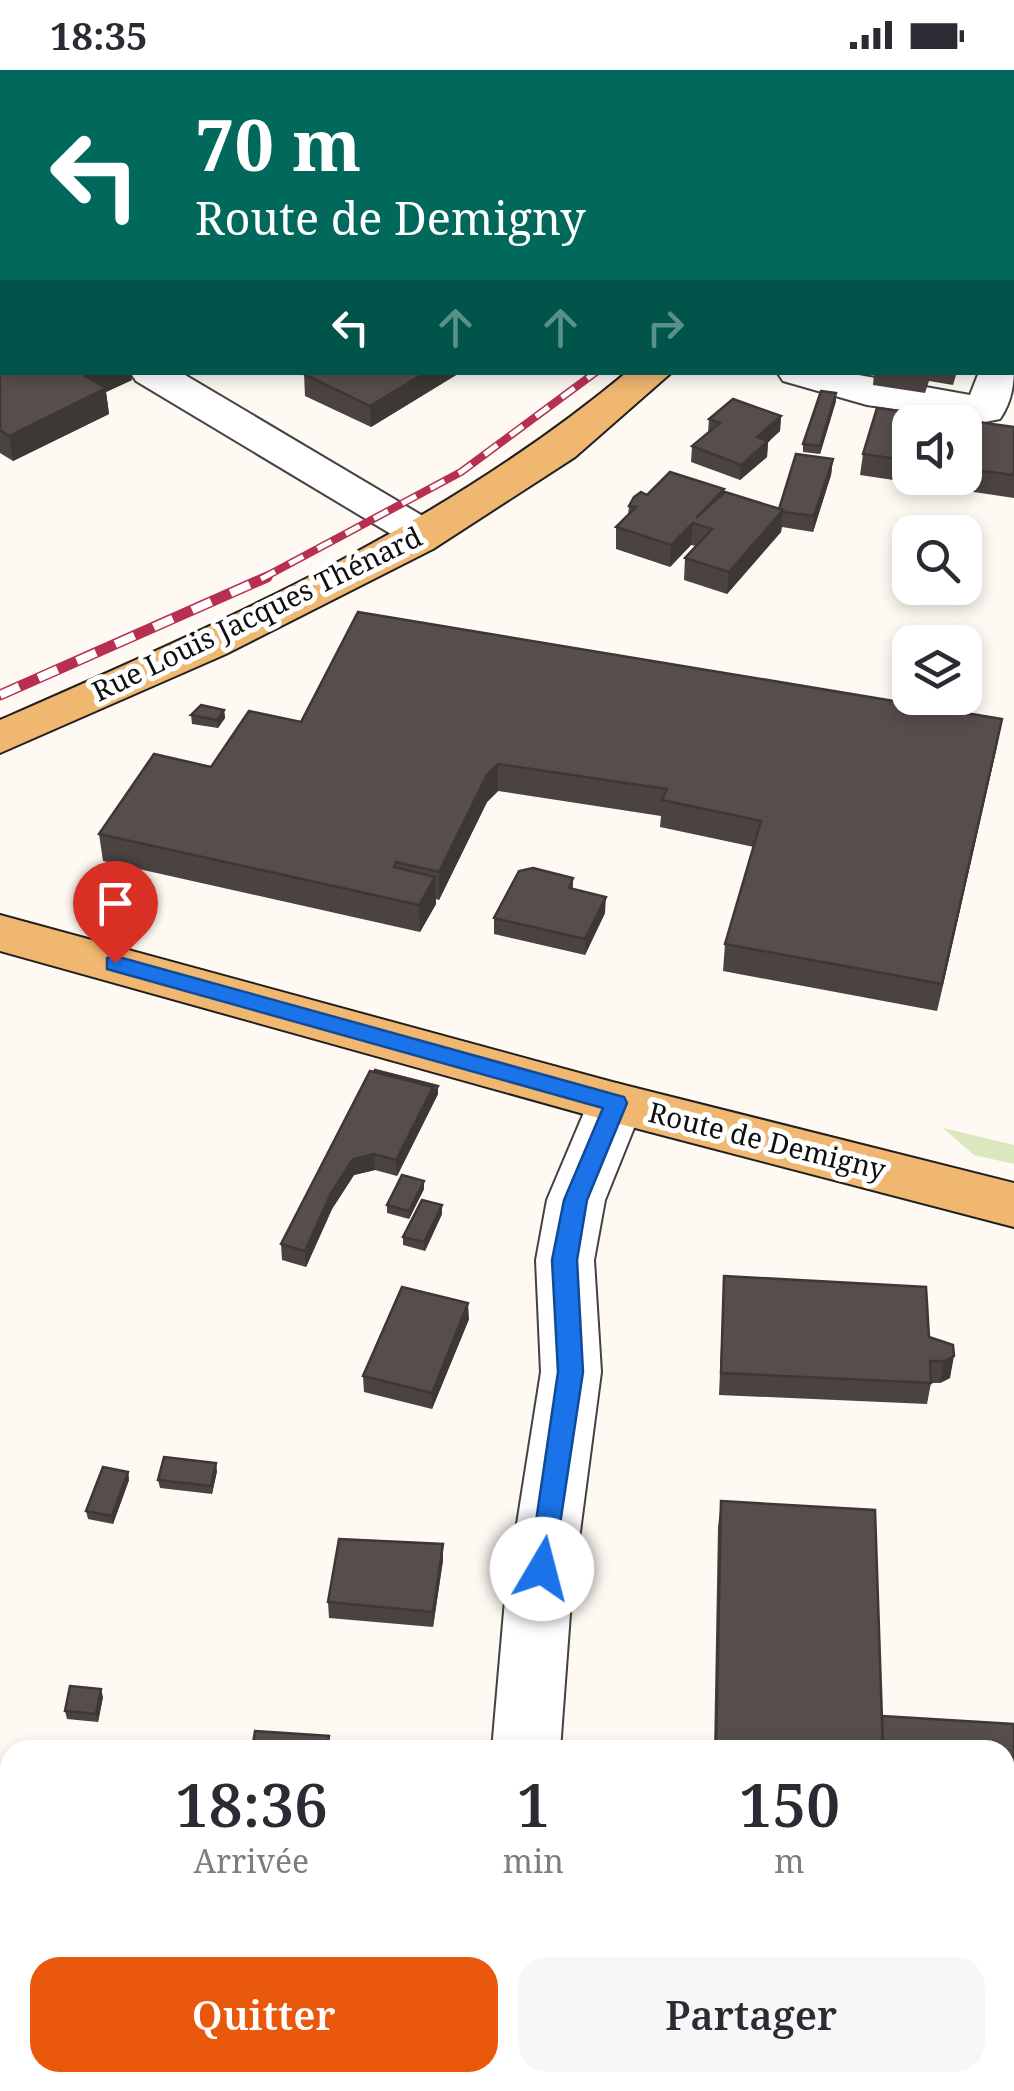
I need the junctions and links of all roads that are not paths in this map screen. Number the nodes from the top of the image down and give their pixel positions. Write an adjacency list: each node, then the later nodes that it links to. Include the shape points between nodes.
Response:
1 (155, 375): 5 (street)
2 (648, 375): 5 (main road, Rue Louis Jacques Thénard, via 546,458)
3 (807, 375): 4 (street, via 867,394 985,410)
4 (999, 375)
5 (422, 534): 6 (main road, Rue Louis Jacques Thénard, via 260,619)
6 (0, 738)
7 (0, 933): 8 (main road, Route de Demigny)
8 (616, 1103): 9 (main road, Route de Demigny); 10 (street, via 576,1200 564,1260 571,1372 538,1600)
9 (1014, 1204)
10 (527, 1740)

